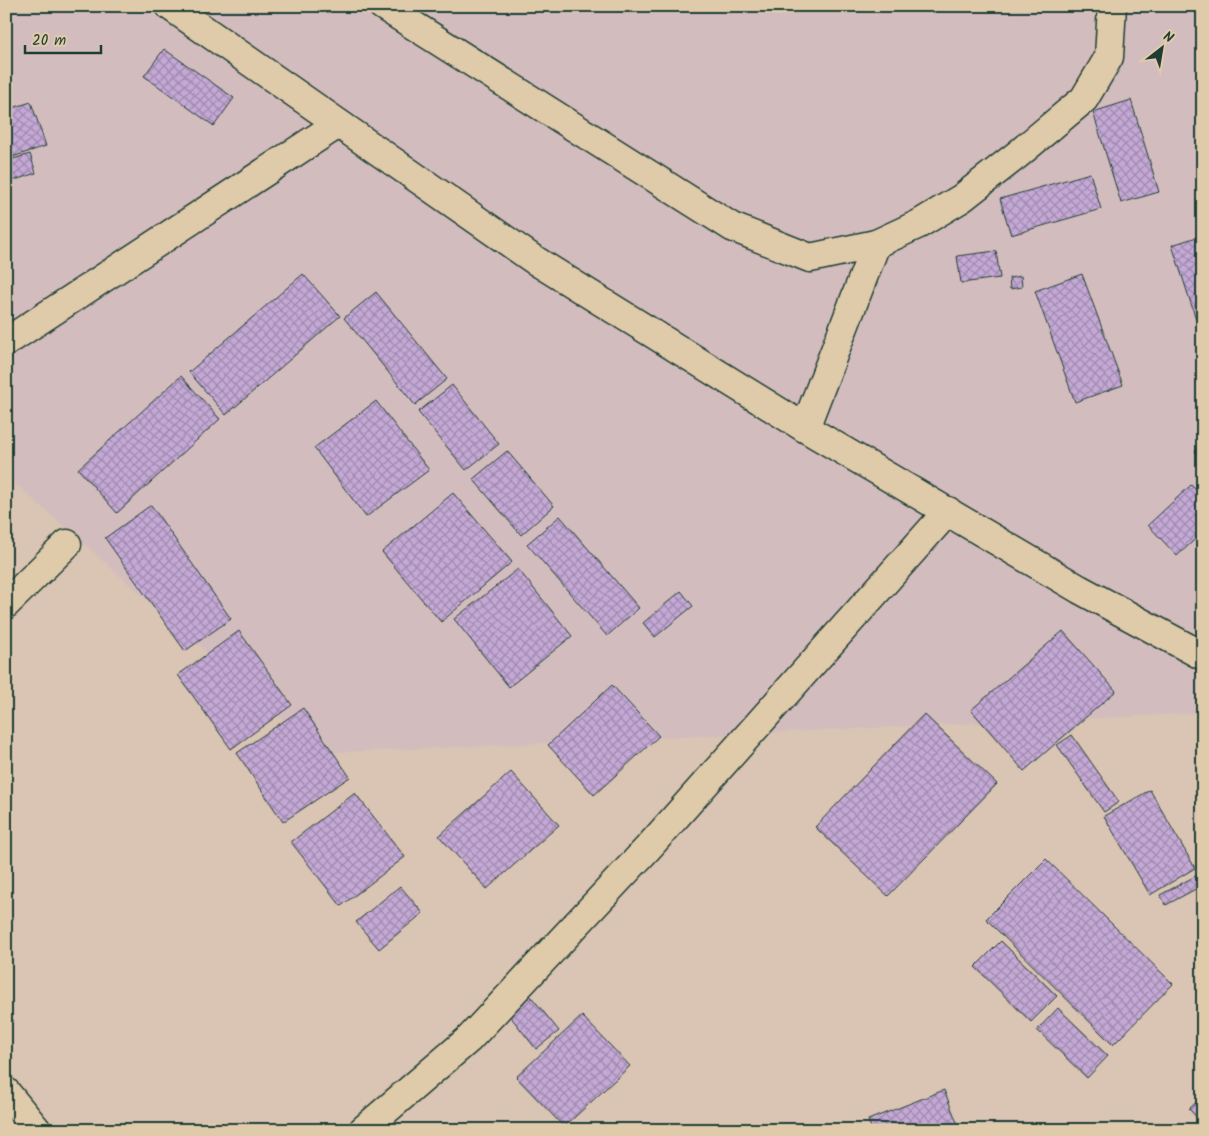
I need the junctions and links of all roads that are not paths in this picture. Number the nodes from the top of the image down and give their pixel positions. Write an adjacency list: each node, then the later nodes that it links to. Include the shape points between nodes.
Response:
1 (170, 6): 4 (street)
2 (383, 6): 5 (street, via 732,227 810,258)
3 (1112, 6): 5 (street, via 1109,57 1084,99 962,198 919,224)
4 (338, 124): 6 (street); 7 (street, via 533,259)
5 (876, 244): 7 (street)
6 (6, 342)
7 (804, 428): 8 (street)
8 (948, 511): 11 (street, via 1079,589); 14 (street, via 648,848 489,1018)
9 (67, 544): 10 (street)
10 (6, 604)
11 (1203, 656)
12 (6, 1092): 13 (street)
13 (37, 1130)
14 (363, 1130)

